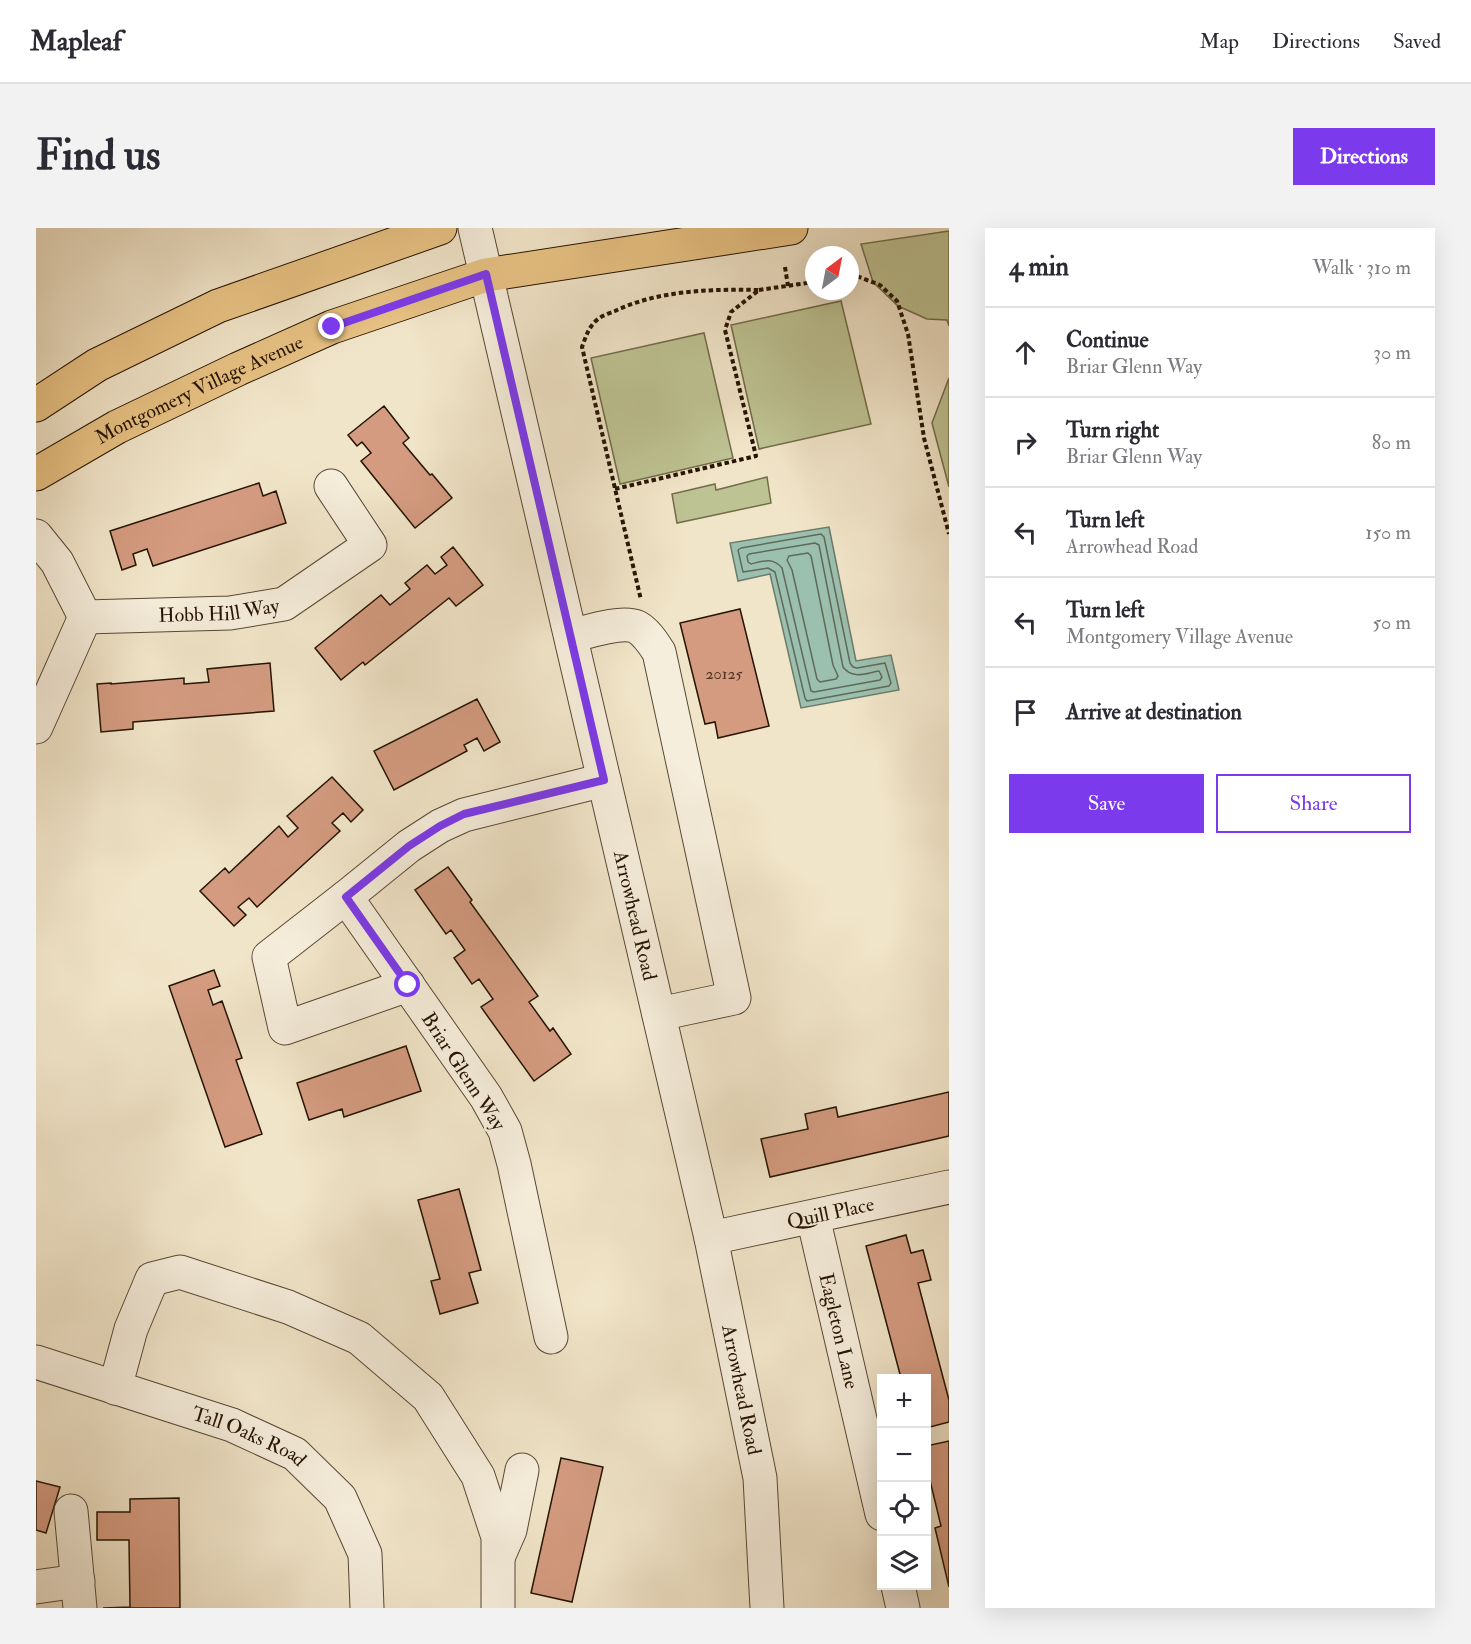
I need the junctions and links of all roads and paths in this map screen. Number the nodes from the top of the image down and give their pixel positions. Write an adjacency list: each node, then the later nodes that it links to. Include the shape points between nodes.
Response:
1 (440, 228): 10 (main road, via 218,306 97,365)
2 (475, 228): 5 (street, Arrowhead Road)
3 (791, 228): 5 (main road, Montgomery Village Avenue)
4 (785, 267): 8 (path)
5 (486, 274): 11 (main road, Montgomery Village Avenue, via 332,327 117,427); 18 (street, Arrowhead Road)
6 (859, 277): 14 (path, via 880,285 897,301 908,334 924,438)
7 (805, 283): 8 (path)
8 (788, 286): 9 (path)
9 (759, 290): 13 (path, via 731,312 724,330 756,456); 13 (path, via 673,294 628,305 599,319 587,332 582,347)
10 (36, 405)
11 (36, 474)
12 (331, 486): 16 (street, Hobb Hill Way, via 370,545 284,604 230,613)
13 (615, 489): 17 (path, via 642,604)
14 (949, 534)
15 (36, 536): 16 (street, via 57,562)
16 (85, 617): 19 (street)
17 (636, 627): 18 (street, via 621,625); 23 (street, via 659,652 734,998)
18 (571, 636): 20 (street, Arrowhead Road)
19 (36, 727)
20 (604, 780): 21 (street, via 464,814 409,846); 23 (street, Arrowhead Road)
21 (346, 897): 22 (street, Briar Glenn Way); 22 (street, via 269,957 285,1028)
22 (408, 985): 27 (street, Briar Glenn Way, via 505,1131)
23 (659, 1014): 26 (street, Arrowhead Road)
24 (949, 1187): 25 (street, Quill Place)
25 (813, 1217): 26 (street, Quill Place); 31 (street, Eagleton Lane)
26 (711, 1238): 40 (street, Arrowhead Road, via 760,1478)
27 (551, 1337)
28 (36, 1362): 29 (street, Tall Oaks Road)
29 (115, 1388): 33 (street, via 131,1329 153,1280 180,1272 288,1307 359,1338 428,1397 478,1476 498,1537); 38 (street, Tall Oaks Road, via 232,1425 295,1454 340,1498 365,1554)
30 (522, 1470): 33 (street, via 510,1530)
31 (877, 1492)
32 (71, 1511): 36 (street)
33 (498, 1558): 39 (street)
34 (36, 1588): 36 (street); 37 (street)
35 (899, 1590): 41 (street)
36 (79, 1594)
37 (40, 1608)
38 (367, 1608)
39 (498, 1608)
40 (767, 1608)
41 (903, 1608)

